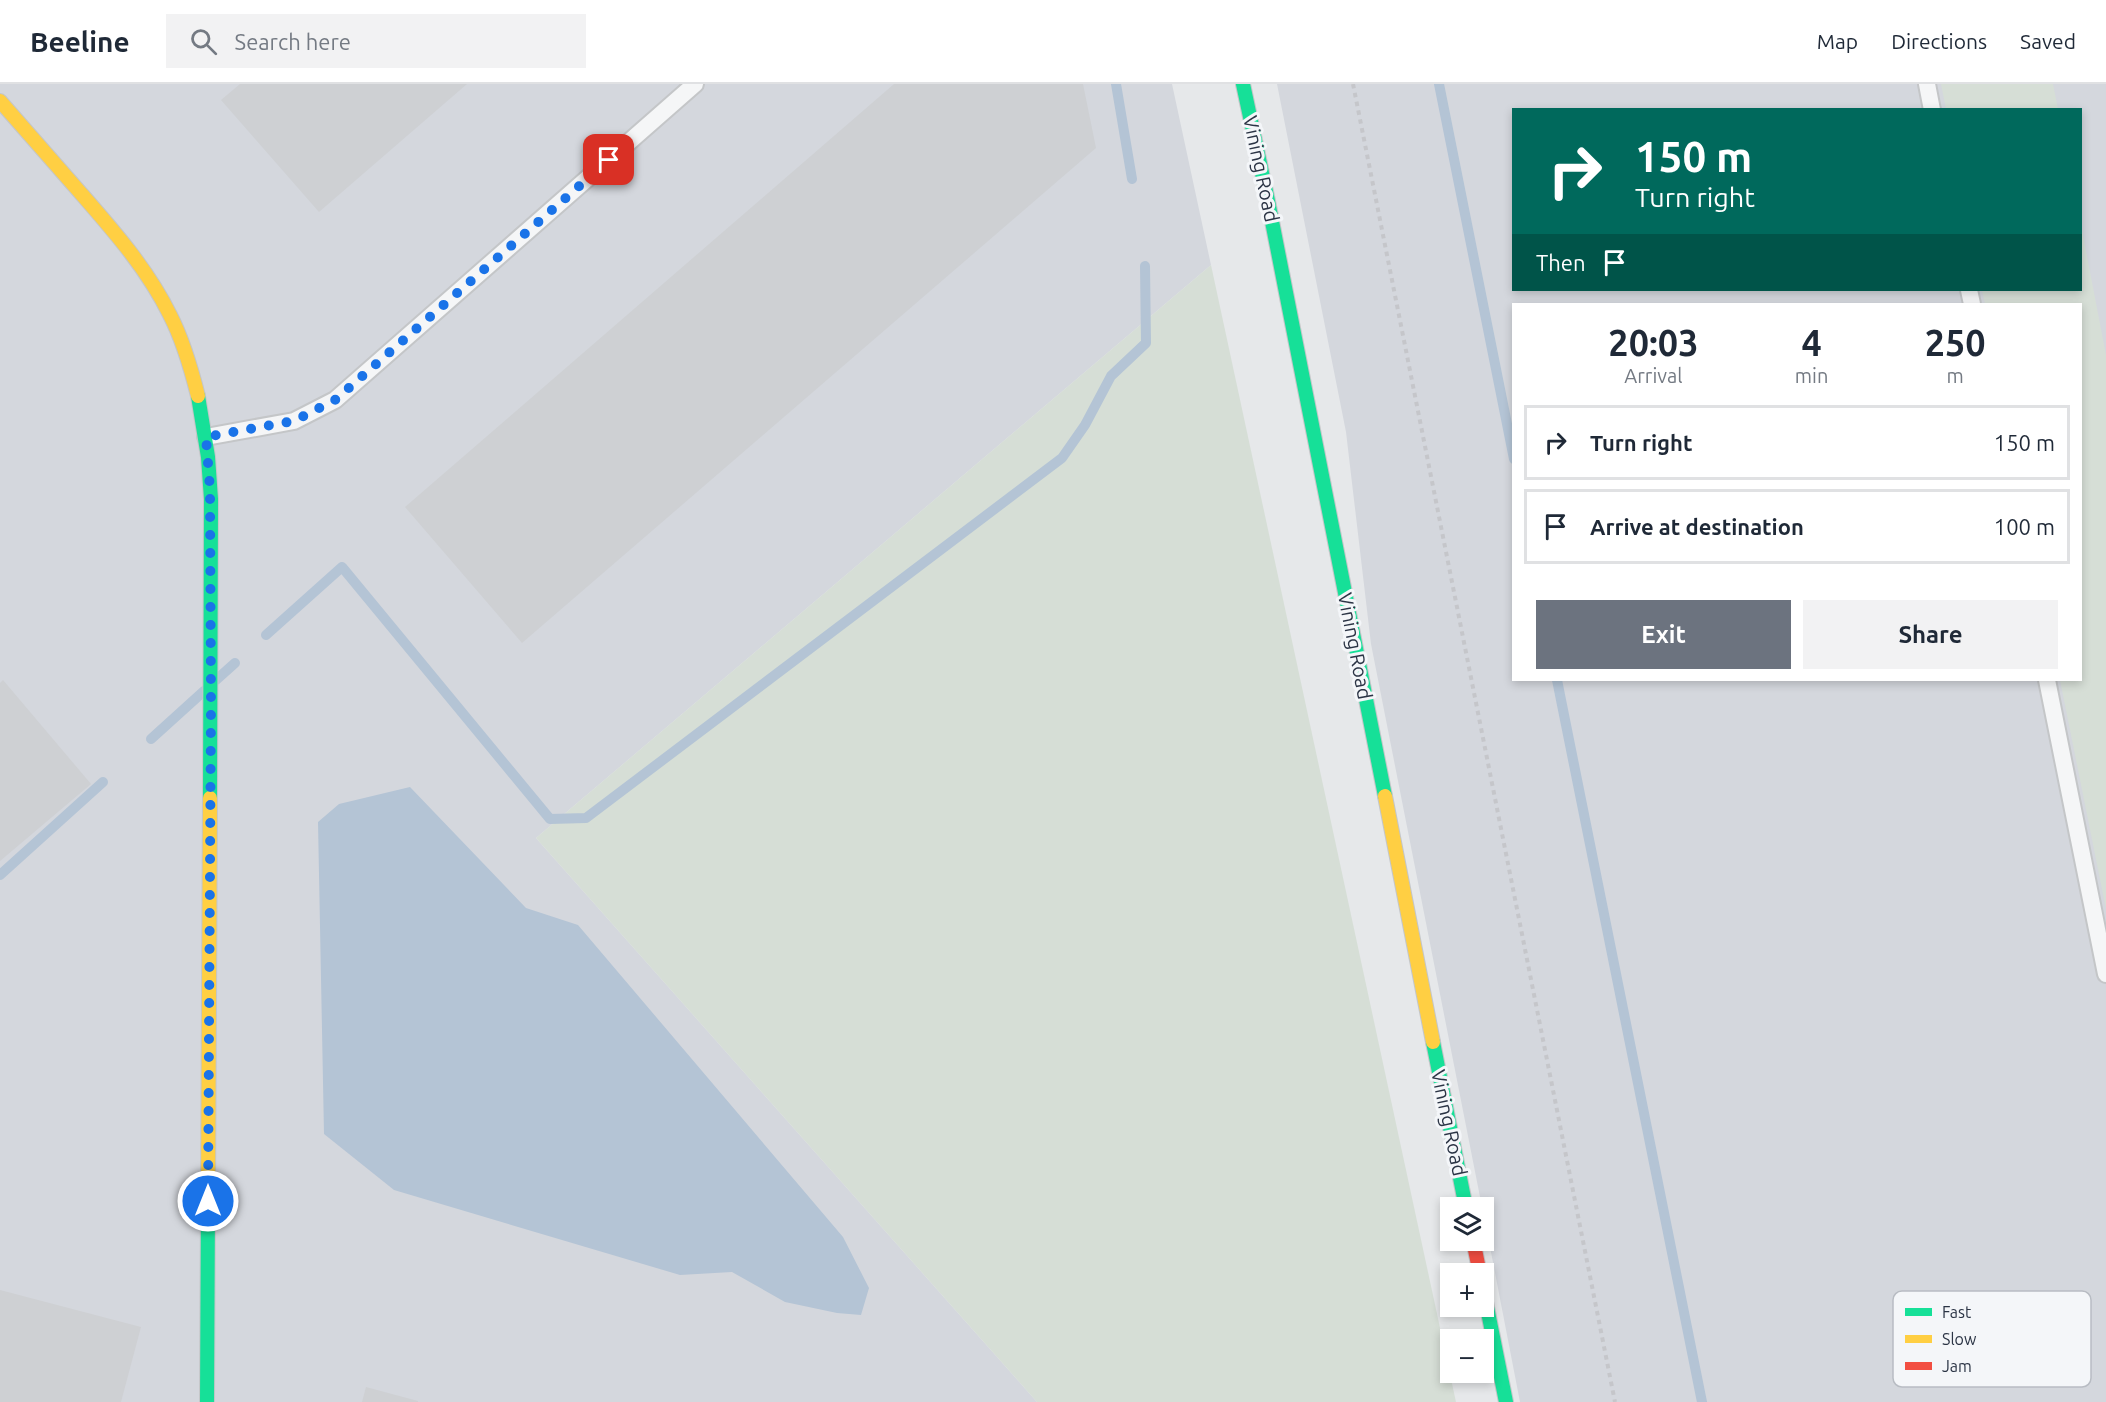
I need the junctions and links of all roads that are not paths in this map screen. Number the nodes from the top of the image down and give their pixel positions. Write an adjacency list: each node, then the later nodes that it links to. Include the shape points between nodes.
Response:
1 (695, 84): 6 (lane, via 335,400 294,421)
2 (1243, 84): 9 (street, Vining Road)
3 (1927, 84): 5 (lane)
4 (0, 102): 6 (street, via 115,232 161,297 192,371)
5 (1932, 108)
6 (206, 437): 11 (street, via 210,489 211,704)
7 (2047, 681): 8 (lane)
8 (2106, 974)
9 (1464, 1197)
10 (1489, 1317): 12 (street)
11 (207, 1402)
12 (1506, 1402)

